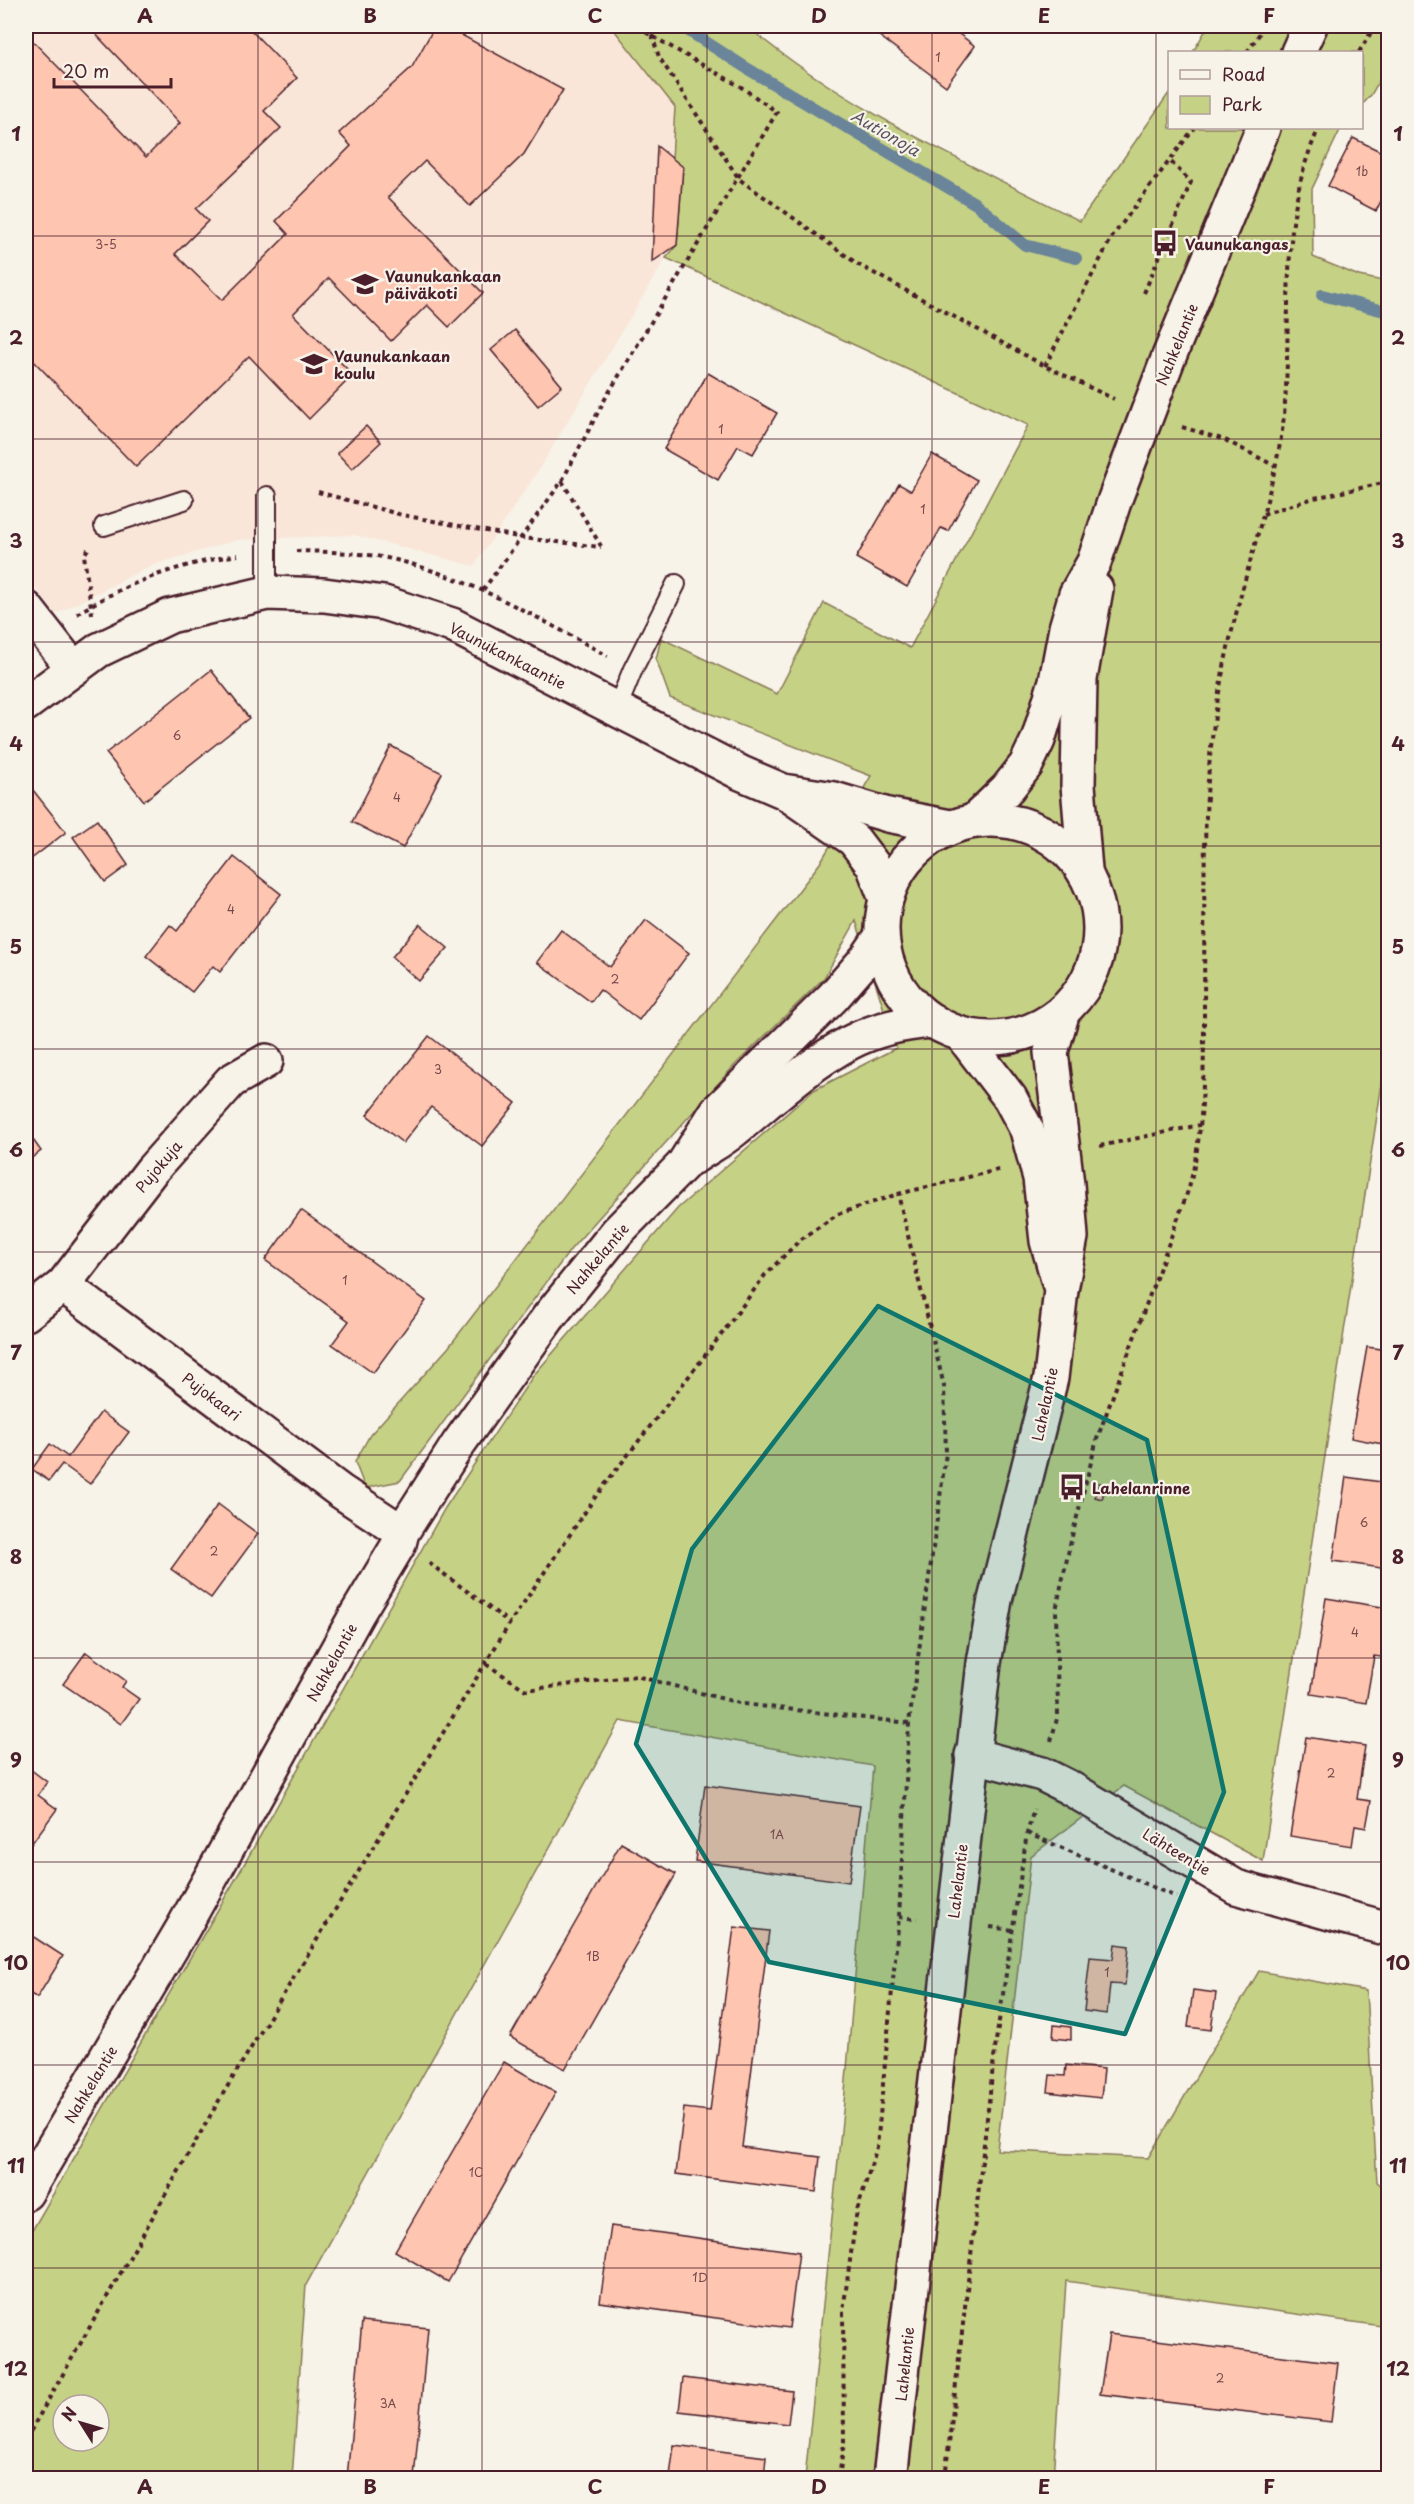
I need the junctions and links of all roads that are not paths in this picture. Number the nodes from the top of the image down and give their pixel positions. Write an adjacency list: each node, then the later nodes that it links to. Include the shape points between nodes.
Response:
1 (1310, 26): 2 (main road)
2 (1298, 51)
3 (1263, 129): 7 (main road, Nahkelantie, via 1168,359)
4 (267, 496): 9 (lane)
5 (184, 500): 6 (lane)
6 (104, 526)
7 (1094, 562): 15 (main road, Nahkelantie, via 1076,594 1038,741 1020,773); 16 (main road, Nahkelantie, via 1096,597 1080,679 1077,748)
8 (676, 584): 13 (lane)
9 (267, 593): 11 (main road, Vaunukankaantie, via 170,616); 13 (main road, Vaunukankaantie, via 384,603 453,625)
10 (26, 608): 11 (main road)
11 (86, 659): 12 (main road, Vaunukankaantie)
12 (26, 704)
13 (616, 711): 14 (main road, Vaunukankaantie)
14 (783, 791): 15 (main road, Vaunukankaantie, via 834,799 888,815); 17 (main road, Vaunukankaantie, via 854,840 873,865)
15 (963, 823): 16 (main road, Vaunukankaantie, via 1009,820 1029,825 1064,847); 17 (main road, Nahkelantie, via 917,848 903,863)
16 (1085, 870): 19 (main road, via 1101,922 1098,954 1085,985)
17 (886, 899): 18 (main road)
18 (881, 937): 20 (main road, Lahelantie, via 887,962 902,992 913,1005); 22 (main road, Nahkelantie, via 833,998 717,1111)
19 (1063, 1011): 20 (main road, Nahkelantie, via 1025,1033 1004,1037 982,1038); 24 (main road, Lahelantie, via 1051,1052 1071,1237)
20 (947, 1027): 22 (main road, Nahkelantie, via 906,1023 851,1042 819,1061 731,1133); 24 (main road, Lahelantie, via 1010,1098 1027,1130 1040,1178 1047,1241)
21 (266, 1061): 23 (main road, Pujokuja, via 231,1081 152,1170)
22 (683, 1165): 26 (main road, Nahkelantie, via 617,1232 548,1318 473,1423)
23 (63, 1285): 25 (main road); 26 (main road, Pujokaari)
24 (1061, 1290): 27 (main road, Lahelantie, via 1051,1378 995,1600)
25 (26, 1314)
26 (411, 1545): 29 (main road, Nahkelantie, via 399,1544 183,1928)
27 (972, 1755): 28 (main road, Lähteentie, via 1042,1774 1236,1887); 30 (main road, Lahelantie)
28 (1389, 1929)
29 (26, 2193)
30 (890, 2478)

